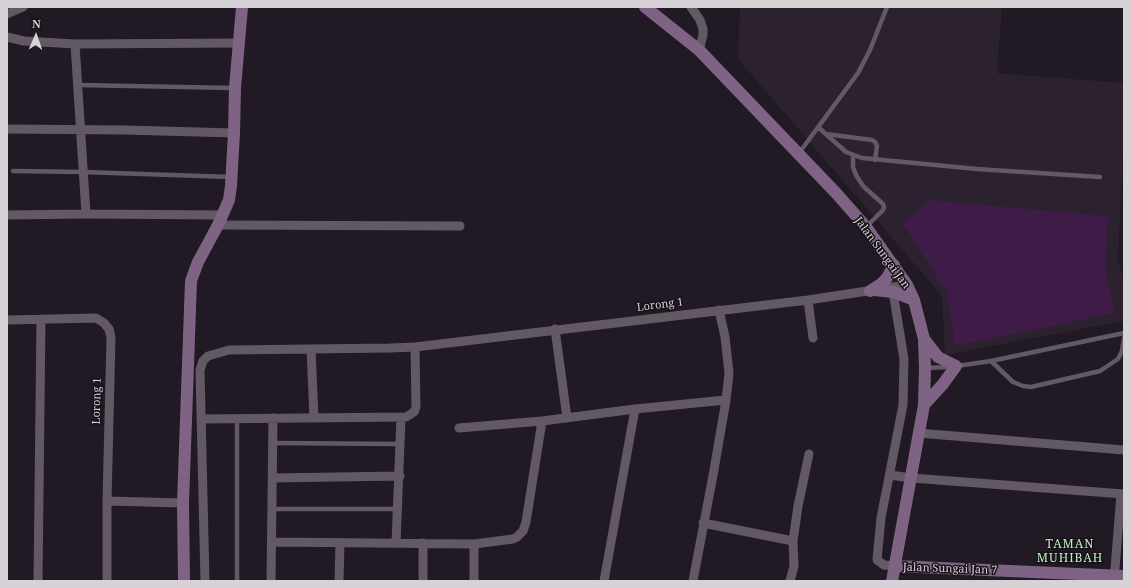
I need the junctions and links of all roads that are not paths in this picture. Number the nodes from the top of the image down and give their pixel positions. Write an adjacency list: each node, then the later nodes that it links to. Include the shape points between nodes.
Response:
1 (24, 7): 6 (street)
2 (242, 7): 8 (main road)
3 (646, 7): 10 (main road, Jalan Sungai Jan)
4 (692, 7): 10 (street, via 703,29)
5 (887, 7): 13 (lane, via 858,73)
6 (7, 14)
7 (7, 37): 9 (street, via 24,41)
8 (238, 43): 9 (street); 12 (main road)
9 (75, 44): 11 (street)
10 (699, 50): 18 (main road, Jalan Sungai Jan)
11 (78, 85): 12 (lane); 15 (street)
12 (235, 88): 16 (main road)
13 (818, 127): 17 (lane); 18 (lane)
14 (7, 129): 15 (street)
15 (81, 130): 16 (street); 22 (street)
16 (234, 133): 23 (main road)
17 (826, 134): 19 (lane); 20 (lane, via 872,140 877,146)
18 (799, 153): 29 (main road, Jalan Sungai Jan)
19 (853, 155): 20 (lane); 29 (lane, via 856,175 884,207 884,210)
20 (875, 160): 24 (lane)
21 (13, 171): 22 (lane)
22 (83, 172): 23 (lane); 25 (street)
23 (232, 177): 27 (main road, via 229,200)
24 (1100, 177)
25 (86, 214): 26 (street); 27 (street)
26 (7, 215)
27 (220, 220): 28 (street); 71 (main road, via 198,262 191,282)
28 (460, 226)
29 (866, 227): 30 (main road, Jalan Sungai Jan)
30 (894, 265): 31 (main road, Jalan Sungai Jan); 32 (main road, via 881,284)
31 (907, 284): 32 (street, Lorong 1); 35 (main road, Jalan Sungai Jan)
32 (871, 291): 33 (main road); 34 (street, Lorong 1)
33 (893, 292): 35 (main road); 65 (street, via 904,359 903,405)
34 (808, 300): 36 (street, Lorong 1); 41 (street)
35 (914, 300): 43 (main road, Jalan Sungai Jan)
36 (719, 310): 39 (street, Lorong 1); 49 (street, via 729,367)
37 (41, 319): 38 (street, Lorong 1); 70 (street, Lorong 1, via 96,318 109,329 111,338); 83 (street)
38 (7, 320)
39 (555, 329): 44 (street, Lorong 1); 56 (street)
40 (1124, 333): 46 (lane)
41 (813, 338)
42 (1124, 338): 46 (lane, via 1118,359 1100,371 1031,387 1013,382)
43 (924, 339): 47 (main road, via 938,357); 48 (main road, Jalan Sungai Jan)
44 (414, 347): 45 (street, Lorong 1); 55 (street, via 416,407 411,415)
45 (311, 349): 54 (street); 57 (street, Lorong 1, via 229,350 208,356 200,370)
46 (991, 361): 47 (lane)
47 (956, 366): 48 (lane); 50 (main road)
48 (925, 368): 50 (main road, Jalan Sungai Jan)
49 (726, 400): 51 (street); 74 (street)
50 (924, 405): 60 (main road, Jalan Sungai Jan)
51 (634, 409): 56 (street); 92 (street)
52 (237, 418): 53 (street); 57 (street); 87 (lane)
53 (273, 418): 54 (street); 61 (street)
54 (314, 418): 55 (street)
55 (401, 418): 62 (street)
56 (567, 418): 58 (street)
57 (201, 419): 86 (street, Lorong 1)
58 (542, 421): 59 (street); 80 (street, via 523,531 512,539)
59 (459, 428)
60 (918, 433): 63 (street); 68 (main road, Jalan Sungai Jan)
61 (273, 443): 62 (lane); 67 (street)
62 (400, 444): 66 (street)
63 (1124, 450)
64 (809, 454): 75 (street)
65 (890, 475): 68 (street); 81 (street, via 881,518 877,560 884,565)
66 (400, 476): 67 (street); 72 (street)
67 (273, 478): 73 (street)
68 (911, 478): 69 (street); 81 (main road, Jalan Sungai Jan)
69 (1122, 494): 82 (street)
70 (107, 501): 71 (street); 84 (street, Lorong 1)
71 (183, 503): 85 (main road)
72 (398, 508): 73 (lane); 77 (street)
73 (272, 509): 76 (street)
74 (704, 523): 75 (street); 93 (street)
75 (793, 541): 94 (street, via 795,554)
76 (272, 542): 78 (street); 88 (street)
77 (396, 543): 78 (street); 79 (street)
78 (340, 544): 89 (street)
79 (423, 544): 80 (street); 90 (street)
80 (474, 544): 91 (street)
81 (895, 566): 82 (main road, Jalan Sungai Jan 7); 95 (main road, Jalan Sungai Jan)
82 (1118, 578)
83 (38, 581)
84 (107, 581)
85 (184, 581)
86 (205, 581)
87 (237, 581)
88 (271, 581)
89 (339, 581)
90 (423, 581)
91 (474, 581)
92 (604, 581)
93 (693, 581)
94 (790, 581)
95 (892, 581)

